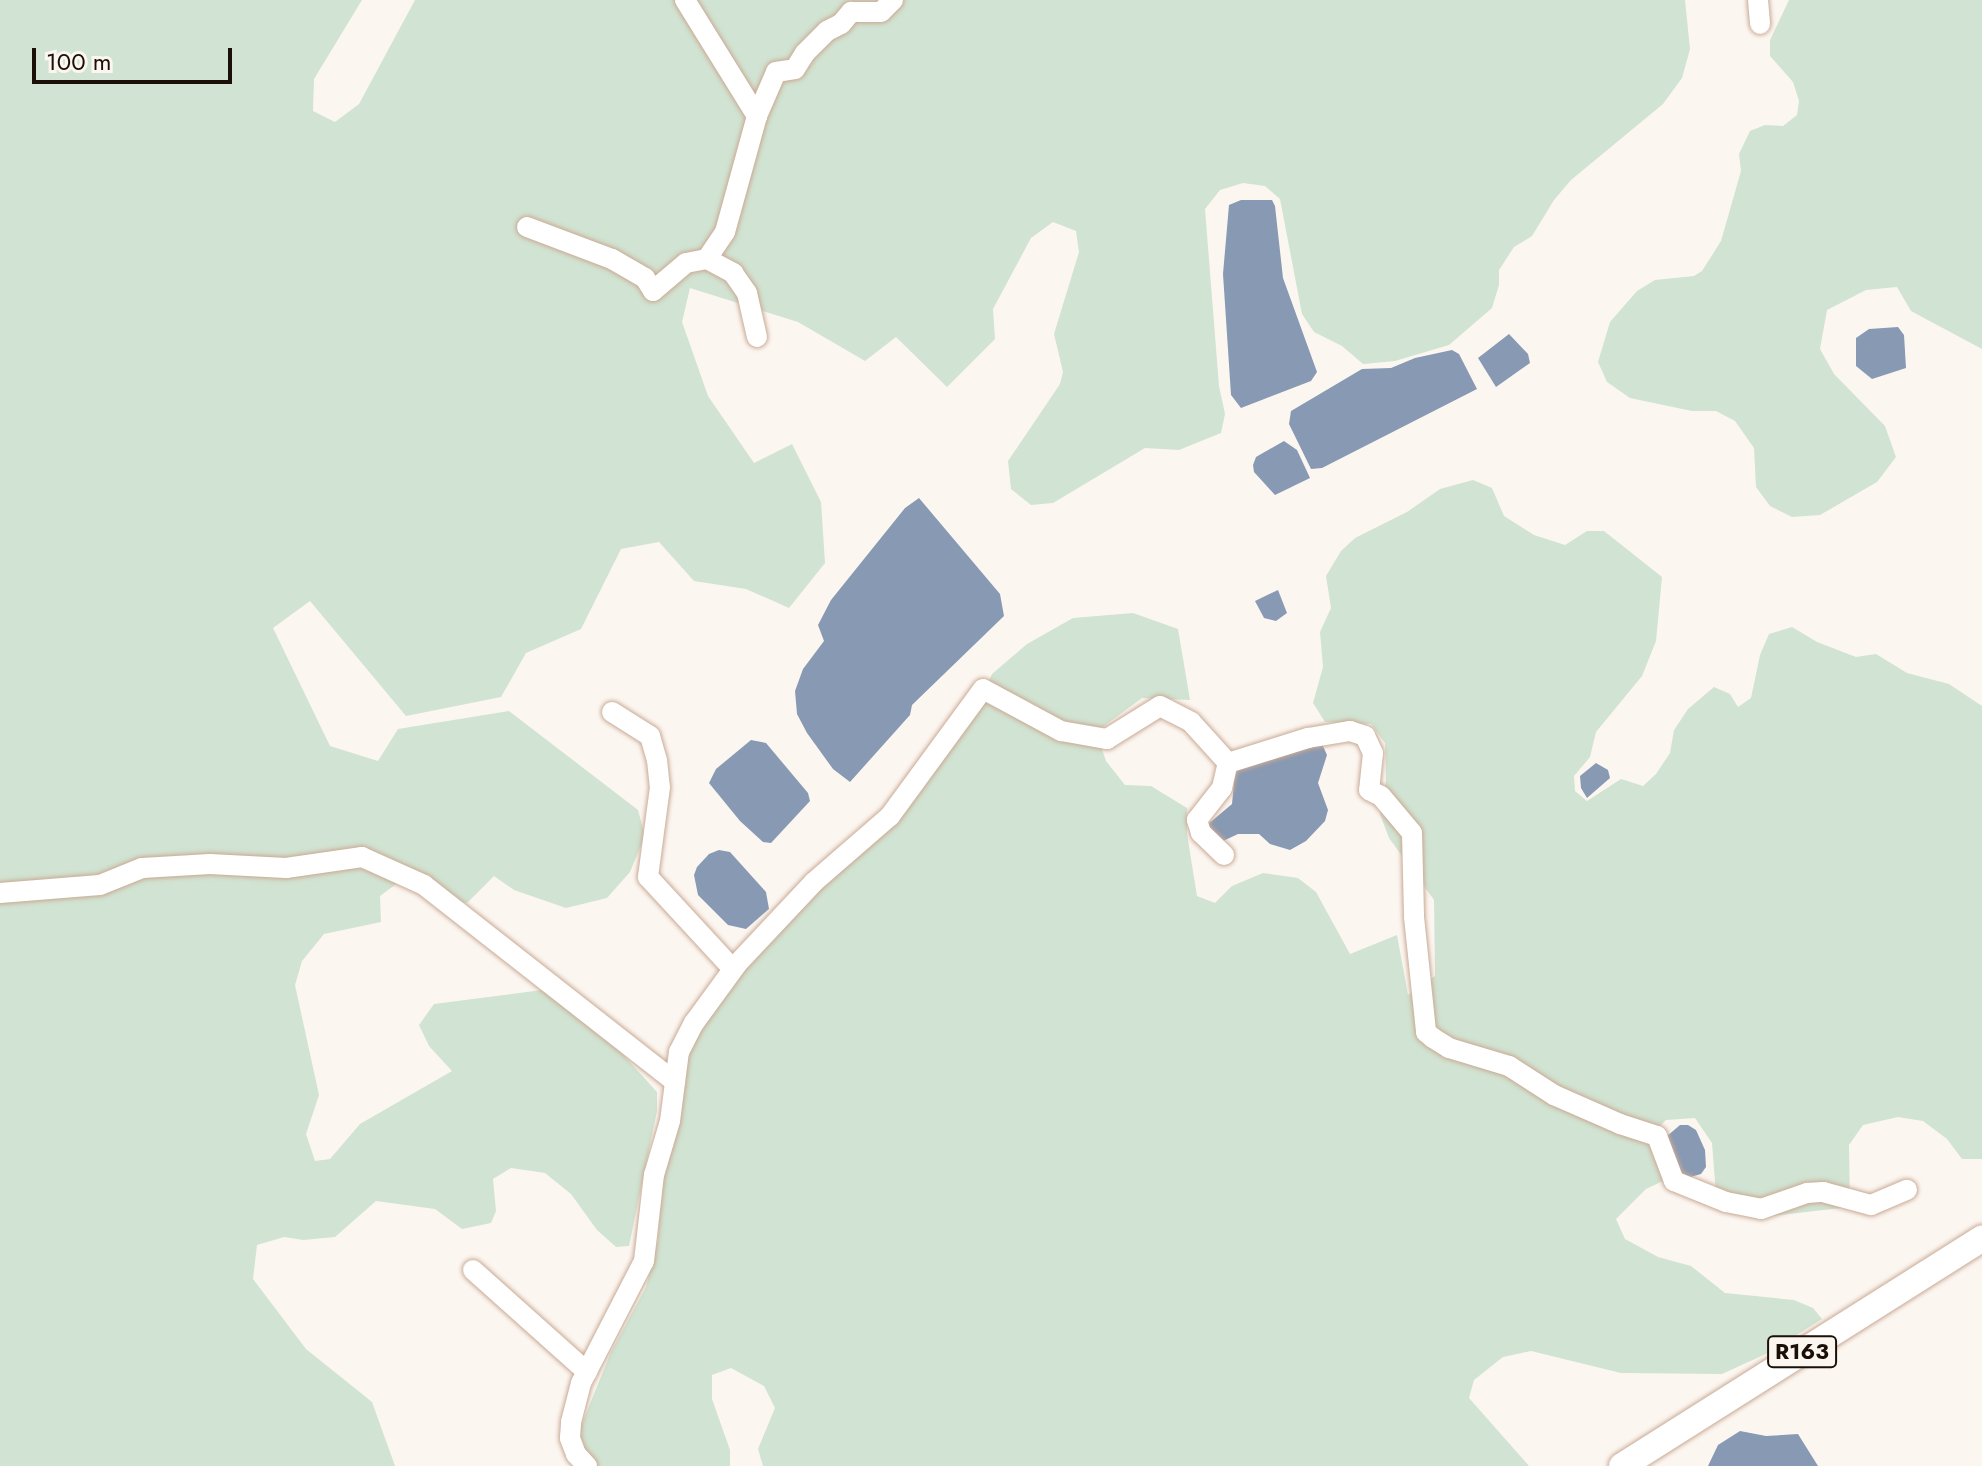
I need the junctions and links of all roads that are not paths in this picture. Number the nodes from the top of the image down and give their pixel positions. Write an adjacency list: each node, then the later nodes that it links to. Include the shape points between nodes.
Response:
1 (685, 0): 5 (street)
2 (893, 0): 5 (street, via 881,12 851,12 805,53 795,69 776,72)
3 (1758, 0): 4 (street)
4 (1760, 24)
5 (757, 116): 7 (street, via 725,232)
6 (527, 227): 7 (street, via 612,259 645,278 653,291 686,263)
7 (707, 259): 8 (street, via 733,273 747,293)
8 (757, 337)
9 (612, 712): 13 (street, via 650,736 657,760 660,787 648,877)
10 (1228, 763): 11 (street, via 1222,788 1197,820 1201,833); 13 (street, via 1191,722 1160,706 1107,739 1061,731 983,689 890,816 814,882); 15 (street, via 1308,738 1350,731 1365,736 1373,753 1369,790 1381,796 1412,833 1414,917 1426,1032 1433,1038 1509,1066 1554,1095 1657,1136 1674,1181 1726,1202 1761,1209 1823,1192 1871,1205)
11 (1224, 855)
12 (0, 893): 14 (street, via 100,885 142,868 286,868 362,857 424,885)
13 (733, 969): 14 (street, via 679,1052)
14 (675, 1082): 18 (street, via 654,1175 644,1261)
15 (1907, 1190)
16 (1982, 1238): 20 (main road, R163)
17 (473, 1270): 18 (street)
18 (587, 1372): 19 (street, via 570,1438)
19 (587, 1466)
20 (1622, 1466)

